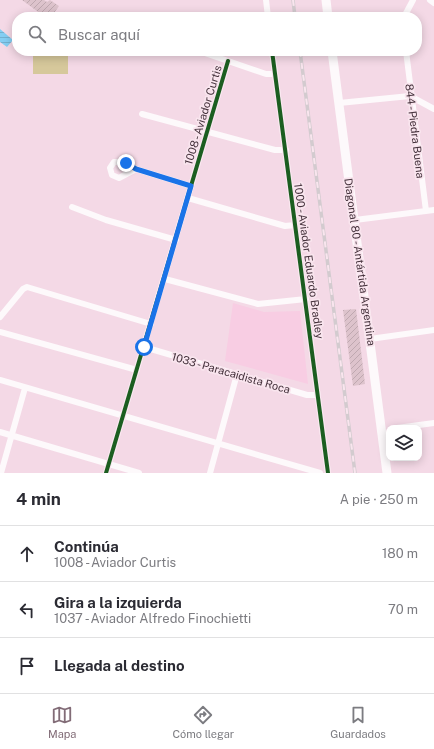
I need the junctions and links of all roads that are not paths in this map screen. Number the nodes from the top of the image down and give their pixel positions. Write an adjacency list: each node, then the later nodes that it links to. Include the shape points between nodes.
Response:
1 (266, 0): 6 (street)
2 (326, 0): 7 (main road)
3 (413, 0): 8 (street)
4 (430, 0): 5 (street)
5 (434, 2)
6 (267, 12)
7 (327, 12)
8 (407, 12)
9 (214, 56): 13 (street)
10 (273, 56): 14 (street, 1000 - Aviador Eduardo Bradley)
11 (333, 56): 16 (main road, Diagonal 80 - Antártida Argentina)
12 (406, 56): 15 (street, 844 - Piedra Buena)
13 (228, 61): 14 (street, via 266,74); 19 (street, 1008 - Aviador Curtis)
14 (275, 74): 20 (street, 1000 - Aviador Eduardo Bradley)
15 (410, 96): 16 (street); 17 (street); 26 (street, 844 - Piedra Buena)
16 (339, 103): 27 (main road, Diagonal 80 - Antártida Argentina)
17 (434, 109)
18 (142, 114): 19 (street)
19 (208, 132): 20 (street, via 275,150); 22 (street, 1008 - Aviador Curtis)
20 (286, 150): 28 (street, 1000 - Aviador Eduardo Bradley)
21 (136, 169): 22 (street)
22 (191, 186): 23 (street, 1008 - Aviador Curtis)
23 (188, 198): 28 (street, via 285,226); 29 (street, 1008 - Aviador Curtis)
24 (72, 207): 29 (street, via 106,220)
25 (434, 210): 26 (street)
26 (426, 211): 27 (street)
27 (354, 220): 36 (main road, Diagonal 80 - Antártida Argentina)
28 (295, 225): 31 (street, 1000 - Aviador Eduardo Bradley)
29 (176, 240): 30 (street, 1008 - Aviador Curtis)
30 (165, 279): 31 (street, via 258,304); 33 (street, 1008 - Aviador Curtis)
31 (306, 299): 42 (street, 1000 - Aviador Eduardo Bradley)
32 (0, 317): 33 (street, via 27,287)
33 (151, 324): 37 (street, 1008 - Aviador Curtis)
34 (434, 330): 36 (street)
35 (0, 332): 38 (street)
36 (370, 339): 46 (main road, Diagonal 80 - Antártida Argentina)
37 (144, 347): 38 (street, 1008 - Aviador Curtis); 39 (street, 1033 - Paracaidista Roca)
38 (137, 370): 43 (street, 1008 - Aviador Curtis)
39 (237, 374): 42 (street, 1033 - Paracaidista Roca, via 307,395); 49 (street)
40 (0, 380): 41 (street)
41 (26, 388): 43 (street); 48 (street)
42 (318, 395): 56 (street, 1000 - Aviador Eduardo Bradley)
43 (124, 416): 49 (street); 50 (street, 1008 - Aviador Curtis)
44 (434, 423): 45 (street)
45 (419, 425)
46 (385, 430): 57 (main road, Diagonal 80 - Antártida Argentina)
47 (0, 432): 48 (street)
48 (11, 435): 50 (street); 51 (street)
49 (219, 444): 54 (street); 55 (street)
50 (109, 464): 52 (street, 1008 - Aviador Curtis); 53 (street)
51 (0, 473)
52 (106, 473)
53 (139, 473)
54 (210, 473)
55 (320, 473)
56 (327, 473)
57 (387, 473)

